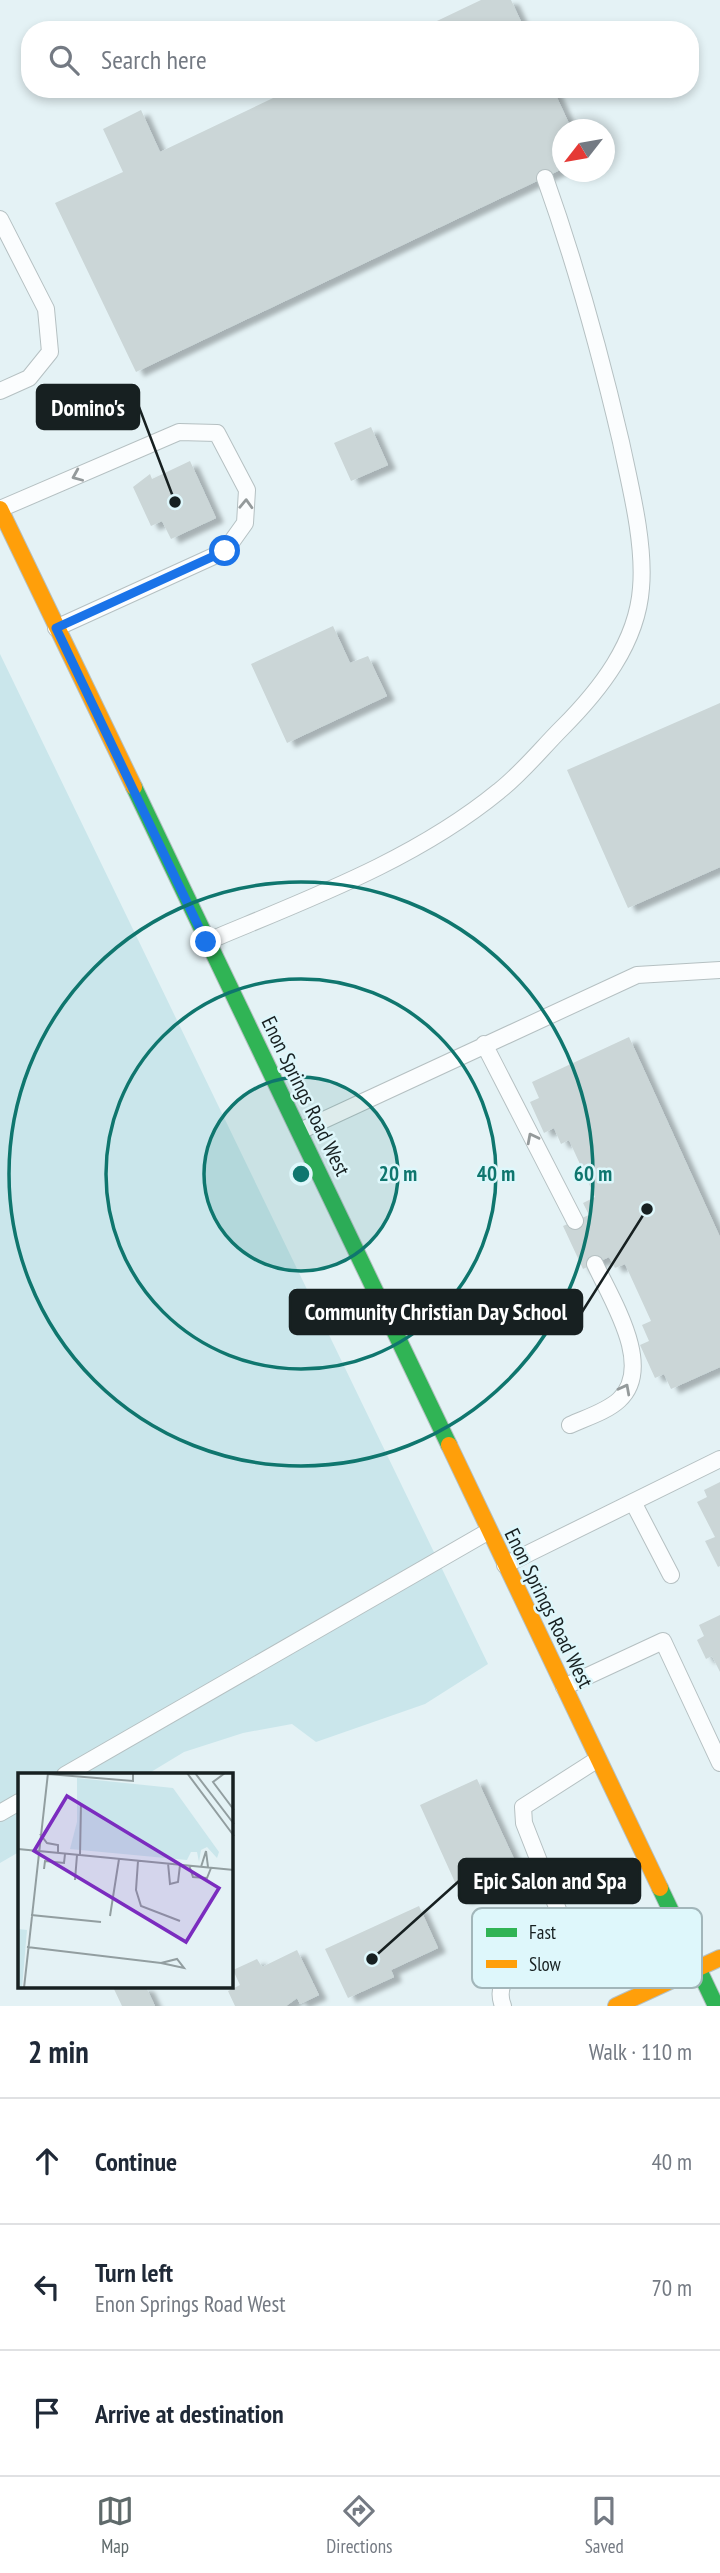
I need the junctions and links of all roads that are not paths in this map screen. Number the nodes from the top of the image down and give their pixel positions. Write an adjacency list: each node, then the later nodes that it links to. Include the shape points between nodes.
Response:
1 (545, 178): 6 (lane, via 573,258 635,504 641,589 625,648 589,701 499,791 431,838 326,892)
2 (0, 219): 3 (lane, via 46,309 50,352 29,378)
3 (0, 391)
4 (0, 509): 5 (street, Enon Springs Road West); 5 (lane, one-way to 4, via 225,551 245,523 247,490 218,433 179,432)
5 (56, 628): 6 (street, Enon Springs Road West)
6 (206, 942): 9 (street, Enon Springs Road West)
7 (720, 970): 8 (lane, via 637,975)
8 (484, 1044): 9 (lane); 10 (lane, one-way to 8)
9 (300, 1131): 15 (street, Enon Springs Road West)
10 (575, 1221)
11 (595, 1264): 12 (lane, one-way to 11, via 616,1403 628,1391 633,1364 630,1341)
12 (570, 1425)
13 (720, 1458): 14 (lane)
14 (633, 1502): 16 (lane); 17 (lane)
15 (489, 1531): 16 (street, Enon Springs Road West); 21 (lane)
16 (505, 1565): 18 (street, Enon Springs Road West)
17 (671, 1576)
18 (564, 1687): 19 (street, Enon Springs Road West); 20 (lane, via 663,1641)
19 (599, 1759): 24 (lane, via 523,1807 524,1823); 25 (street, Enon Springs Road West)
20 (720, 1763)
21 (68, 1773)
22 (18, 1803): 23 (lane)
23 (0, 1813)
24 (557, 1908)
25 (669, 1908)
26 (720, 1958): 27 (street)
27 (702, 1967)
28 (702, 1977): 33 (street, Enon Springs Road West)
29 (501, 1988): 31 (lane)
30 (656, 1988): 32 (street)
31 (503, 2006)
32 (616, 2006)
33 (716, 2006)

